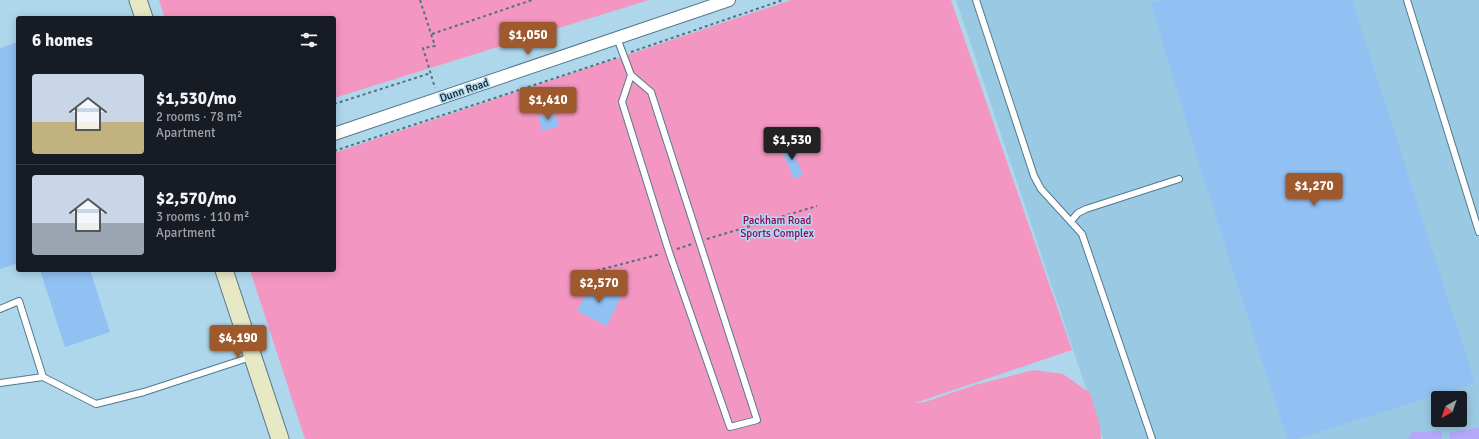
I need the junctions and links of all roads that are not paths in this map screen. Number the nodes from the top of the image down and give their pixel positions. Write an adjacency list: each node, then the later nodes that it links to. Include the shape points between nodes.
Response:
1 (138, 0): 5 (street)
2 (730, 0): 6 (street, Dunn Road)
3 (976, 0): 10 (lane, via 1034,176 1041,189)
4 (1407, 0): 11 (lane)
5 (143, 16)
6 (617, 38): 7 (lane); 8 (street, Dunn Road)
7 (631, 74): 7 (lane, via 622,102 669,252 730,427 757,420 651,92)
8 (336, 133)
9 (1179, 179): 10 (lane, via 1086,209)
10 (1071, 221): 18 (lane, via 1082,234)
11 (1479, 232)
12 (225, 272): 14 (street)
13 (0, 309): 15 (lane, via 19,301)
14 (253, 357): 15 (lane, via 144,392 96,404); 17 (street)
15 (43, 377): 16 (lane)
16 (0, 383)
17 (280, 439)
18 (1152, 439)

